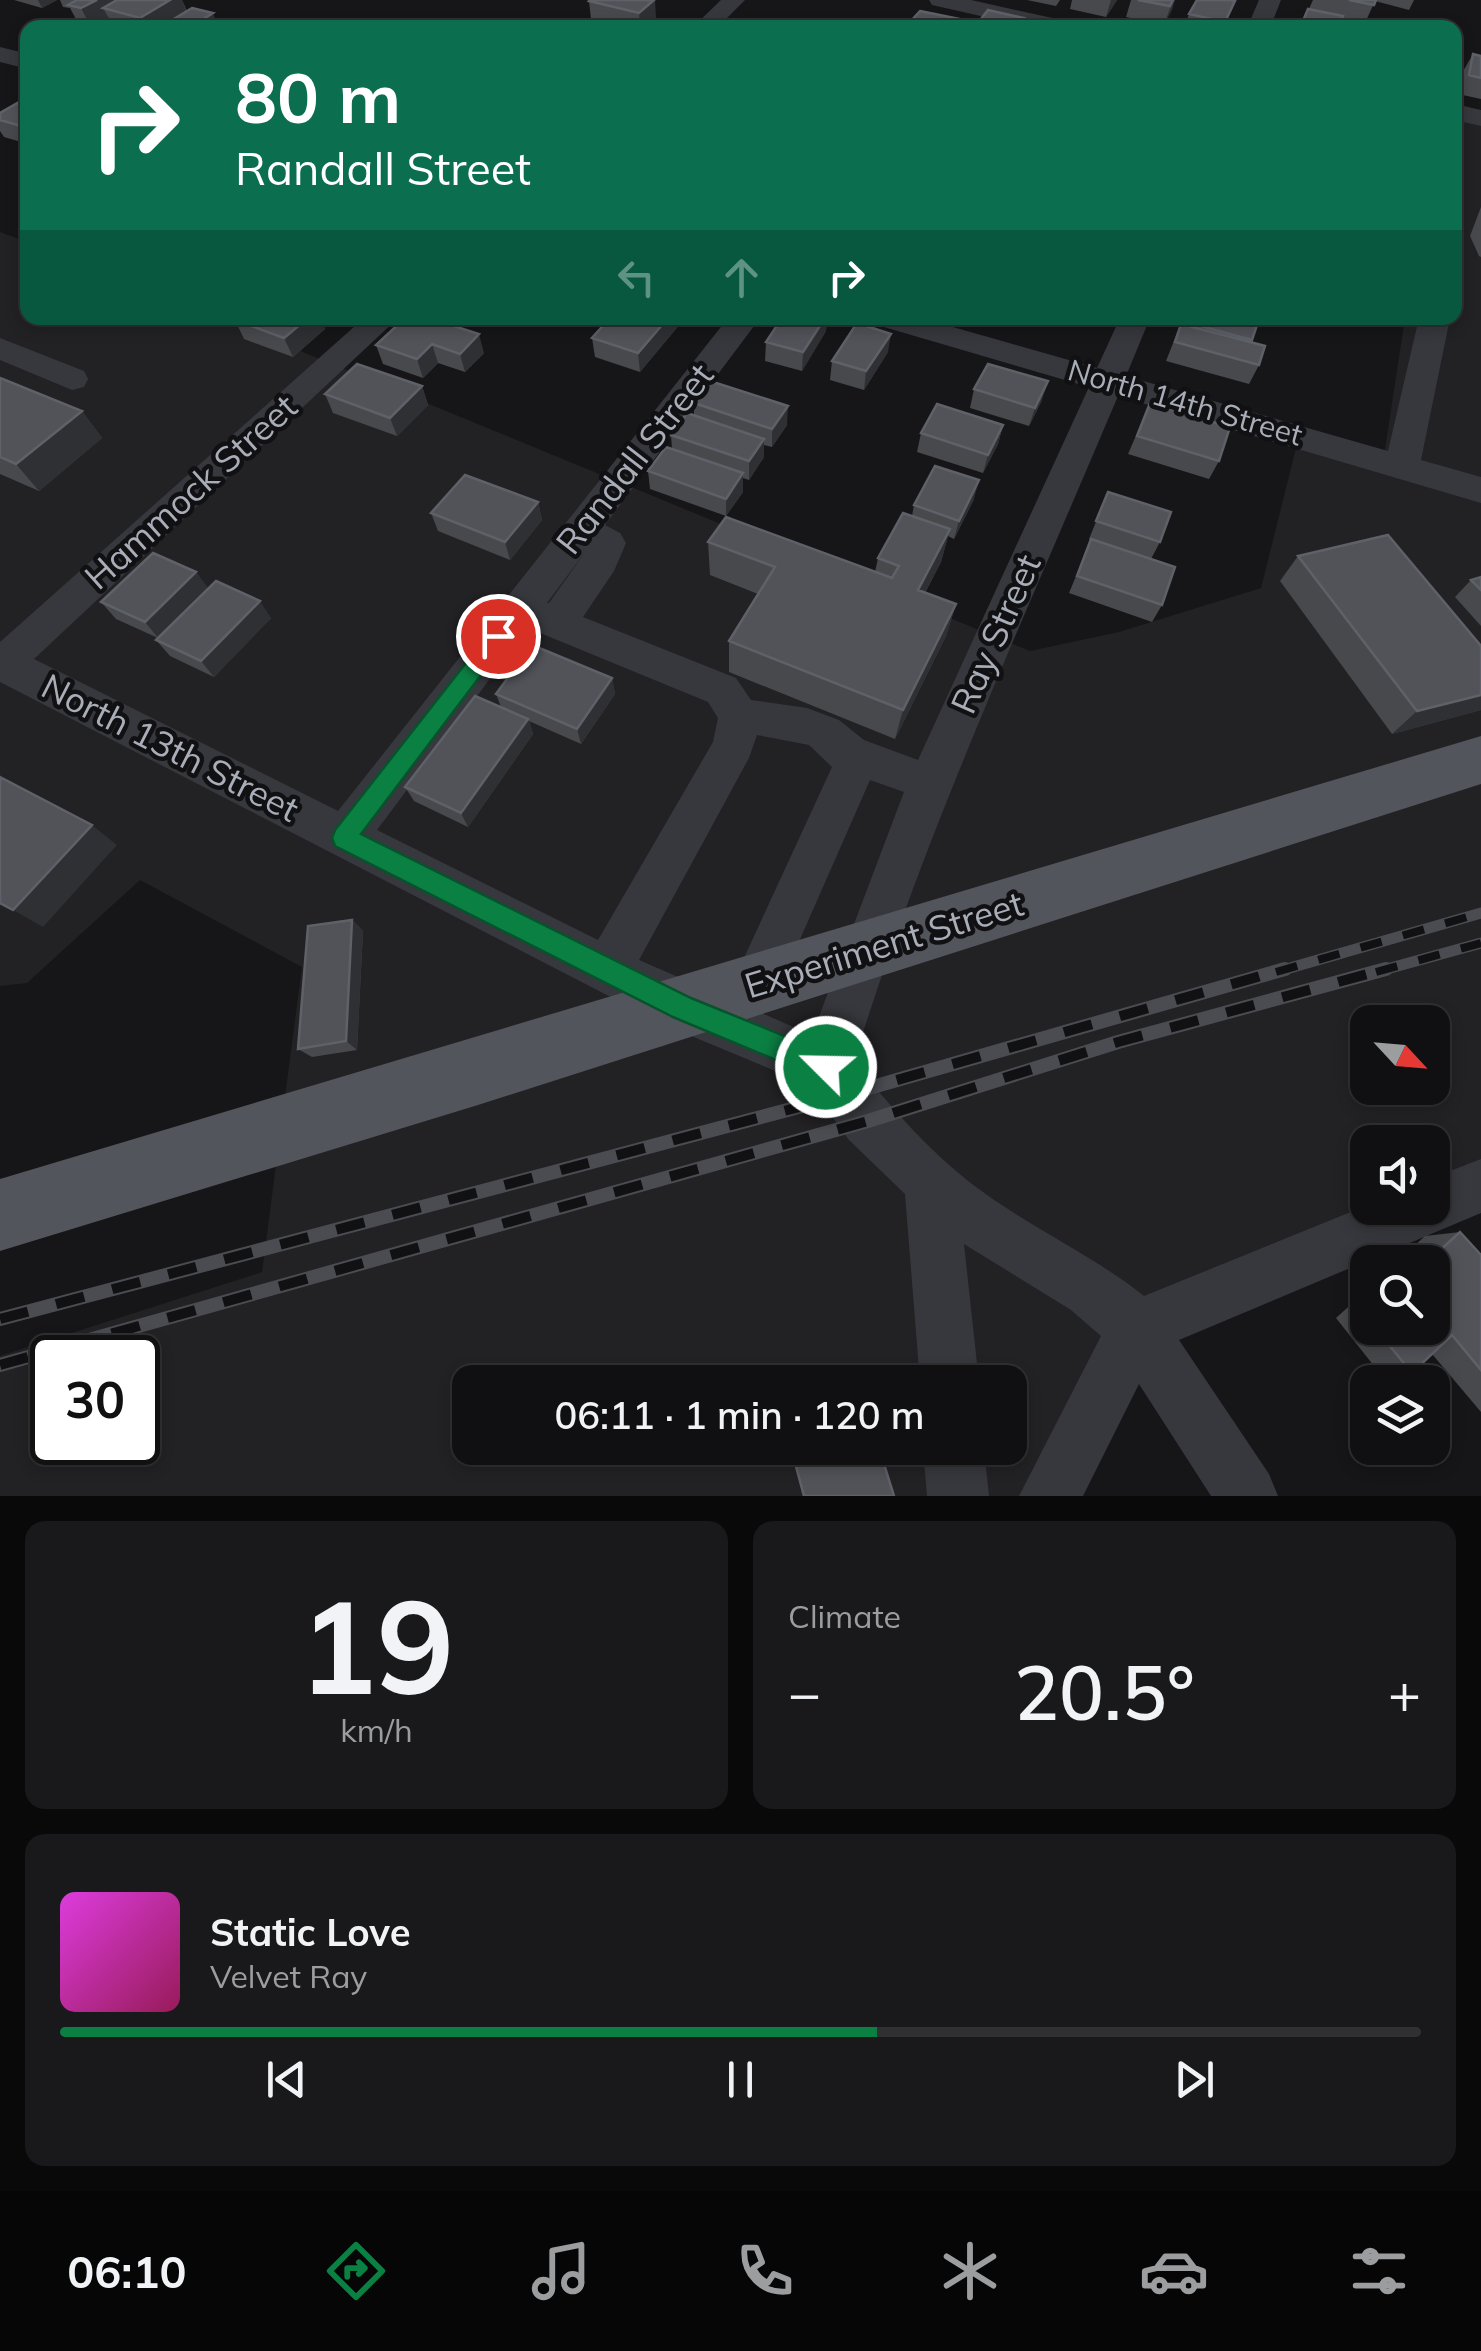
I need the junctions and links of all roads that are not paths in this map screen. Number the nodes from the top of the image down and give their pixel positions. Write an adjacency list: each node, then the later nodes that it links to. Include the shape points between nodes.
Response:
1 (734, 0): 3 (street)
2 (940, 0): 4 (street)
3 (712, 20)
4 (1031, 20)
5 (374, 325): 16 (street, Hammock Street)
6 (739, 325): 15 (street, Randall Street, via 582,528)
7 (912, 325): 12 (street, North 14th Street)
8 (1132, 325): 12 (street, Ray Street)
9 (1433, 325): 13 (street)
10 (0, 348): 11 (street)
11 (72, 380)
12 (1108, 381): 13 (street, North 14th Street); 20 (street, Ray Street)
13 (1402, 467): 14 (street, North 14th Street)
14 (1481, 490)
15 (538, 616): 17 (street, via 722,690); 21 (street, Randall Street)
16 (1, 664): 21 (street, North 13th Street)
17 (739, 716): 18 (street, via 801,725 836,739); 23 (street, via 734,745)
18 (852, 754): 20 (street); 24 (street, via 854,768)
19 (1481, 760): 22 (main road, Experiment Street)
20 (930, 783): 22 (street, Ray Street)
21 (344, 838): 23 (street, North 13th Street)
22 (860, 953): 24 (main road, Experiment Street); 26 (street)
23 (607, 970): 25 (street, North 13th Street)
24 (755, 986): 25 (main road, Experiment Street)
25 (682, 1008): 26 (street, North 13th Street); 30 (main road, Experiment Street)
26 (826, 1067): 27 (street, North 13th Street, via 868,1121)
27 (932, 1182): 32 (street, North 13th Street, via 962,1211 1091,1290); 33 (street)
28 (1481, 1186): 29 (street)
29 (1450, 1199)
30 (0, 1215)
31 (1386, 1225): 32 (street)
32 (1137, 1328): 36 (street); 37 (street, North 13th Street)
33 (948, 1365)
34 (955, 1465): 35 (street)
35 (958, 1496)
36 (1050, 1496)
37 (1246, 1496)

